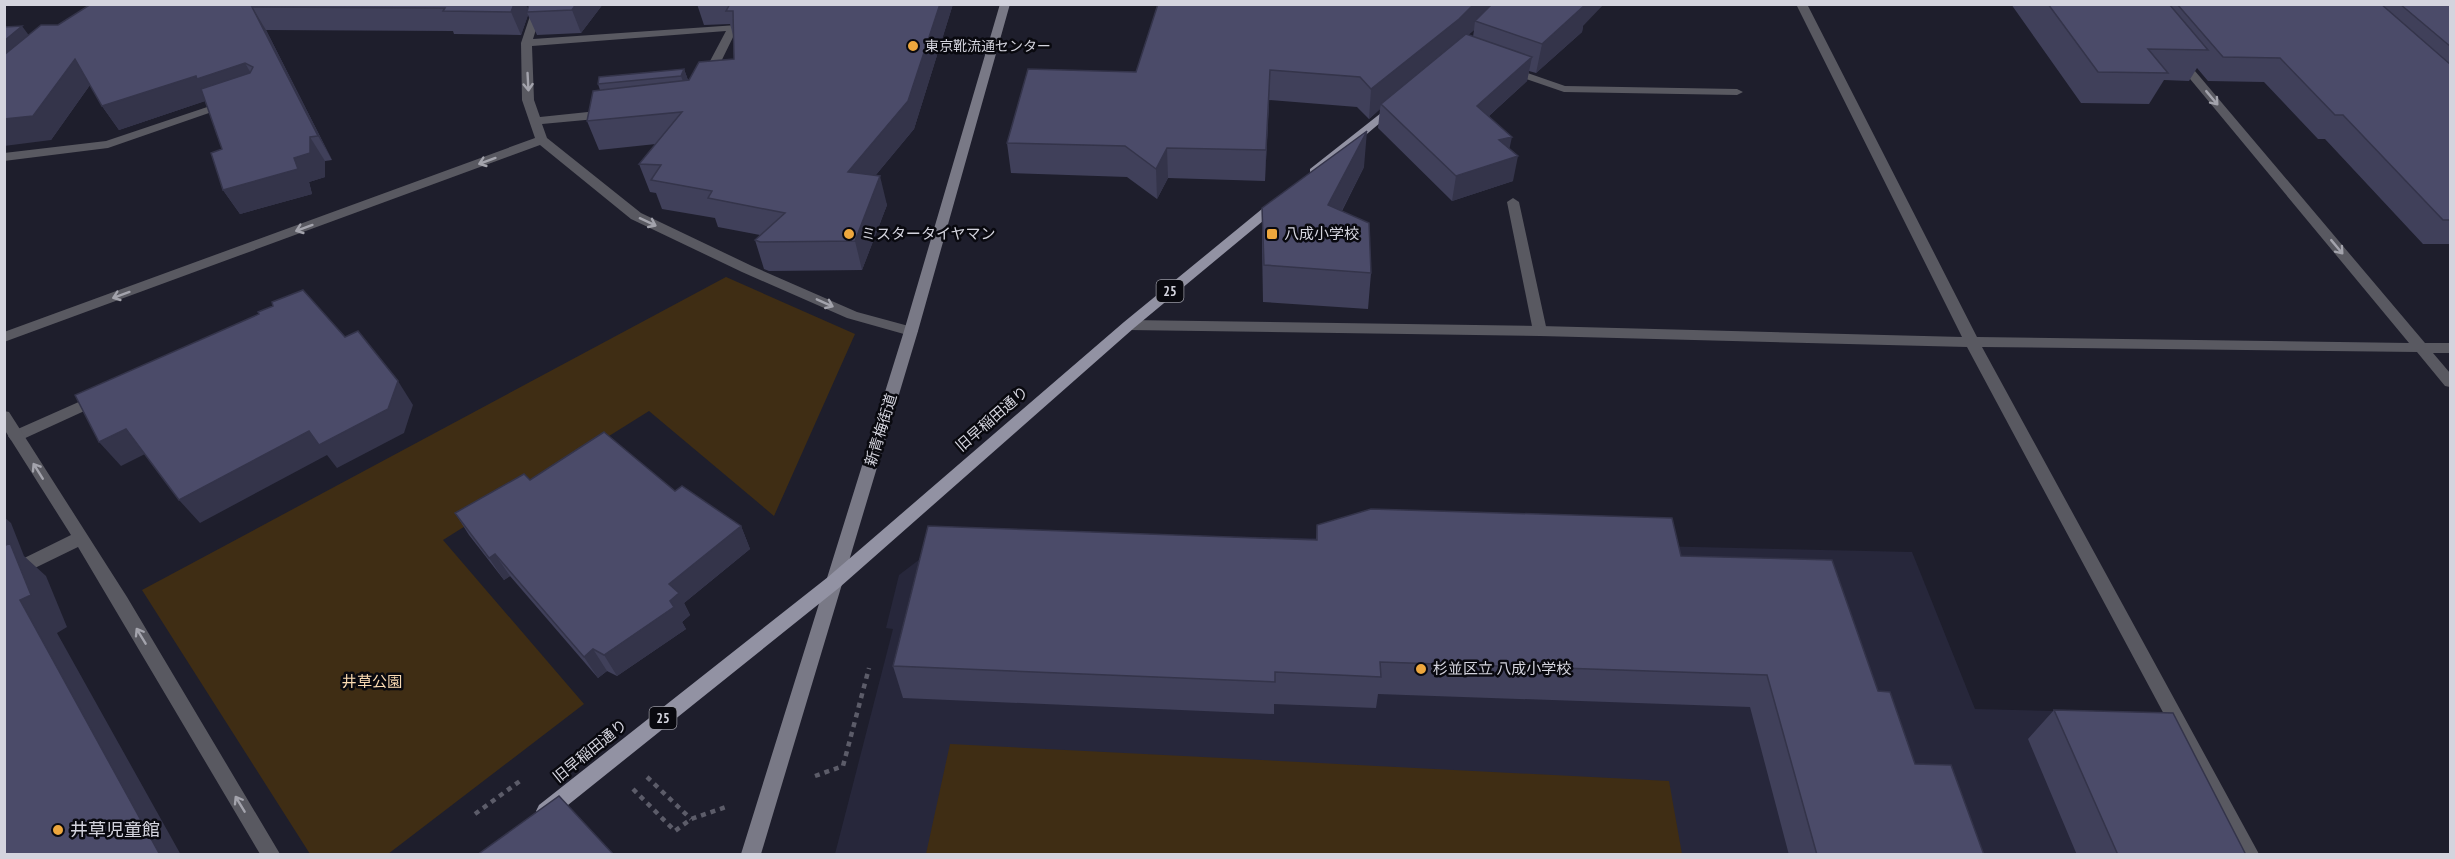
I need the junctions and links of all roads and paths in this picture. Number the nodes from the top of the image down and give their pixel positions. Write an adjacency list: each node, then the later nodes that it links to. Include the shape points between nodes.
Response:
1 (1005, 4): 19 (main road, 新青梅街道)
2 (1801, 4): 22 (street)
3 (535, 6): 4 (street)
4 (526, 43): 7 (street, via 734,27); 12 (street, one-way to 12, via 528,100)
5 (2172, 50): 23 (street, one-way to 23)
6 (1501, 67): 8 (street, via 1564,89)
7 (704, 85)
8 (1737, 92)
9 (1404, 97): 15 (main road)
10 (238, 99): 14 (street, via 108,144)
11 (615, 113): 12 (street)
12 (536, 121): 13 (street)
13 (542, 140): 19 (street, one-way to 19, via 636,216 852,315); 21 (street, one-way to 21)
14 (4, 157)
15 (1303, 181)
16 (1285, 196): 18 (main road, 旧早稲田通り / 25)
17 (1514, 202): 20 (street)
18 (1128, 325): 20 (street); 31 (main road, 旧早稲田通り / 25)
19 (911, 331): 31 (main road, 新青梅街道)
20 (1540, 331): 22 (street)
21 (4, 337)
22 (1972, 342): 23 (street); 41 (street)
23 (2422, 347): 24 (street); 25 (street)
24 (2451, 348)
25 (2451, 382)
26 (111, 392): 28 (street)
27 (4, 416): 28 (street)
28 (16, 436): 29 (street, one-way to 28)
29 (80, 538): 30 (street); 39 (street, one-way to 29)
30 (4, 576)
31 (834, 582): 38 (main road, 旧早稲田通り / 25); 40 (main road, 新青梅街道)
32 (869, 668): 34 (path, via 843,766)
33 (646, 776): 37 (path)
34 (810, 777)
35 (627, 784): 37 (path, via 675,831)
36 (735, 804): 37 (path)
37 (692, 819)
38 (529, 825)
39 (270, 855)
40 (752, 855)
41 (2249, 855)

